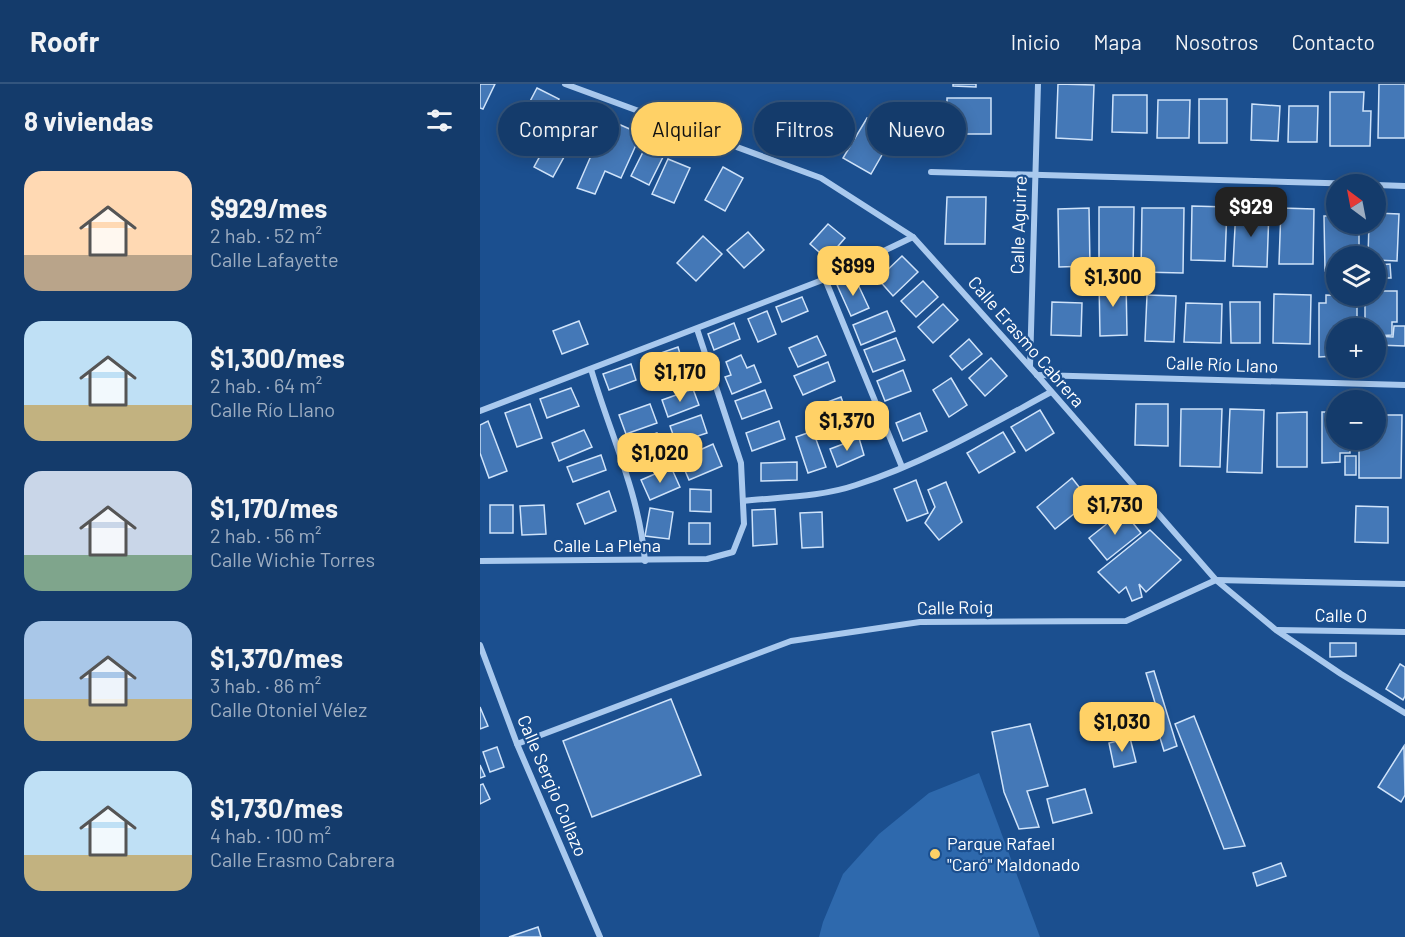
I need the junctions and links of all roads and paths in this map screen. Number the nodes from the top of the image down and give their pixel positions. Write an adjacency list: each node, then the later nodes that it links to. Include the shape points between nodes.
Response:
1 (565, 84): 8 (street, Calle Erasmo Cabrera, via 821,178)
2 (1038, 84): 4 (street, Calle Aguirre)
3 (931, 172): 4 (street)
4 (1035, 175): 5 (street); 11 (street, Calle Aguirre)
5 (1326, 183)
6 (1386, 185): 7 (street)
7 (1405, 186)
8 (914, 237): 9 (street); 11 (street, Calle Erasmo Cabrera)
9 (825, 279): 10 (street); 17 (street)
10 (697, 329): 12 (street); 18 (street, via 741,463)
11 (1030, 367): 13 (street, Calle Erasmo Cabrera)
12 (591, 369): 16 (street); 20 (street, via 629,477)
13 (1037, 375): 14 (street, Calle Río Llano); 15 (street, Calle Erasmo Cabrera)
14 (1405, 385)
15 (1051, 392): 17 (street, via 963,440); 21 (street, Calle Erasmo Cabrera)
16 (480, 411)
17 (902, 466): 18 (street, via 855,486)
18 (743, 501): 20 (street, Calle La Plena, via 744,524 734,552 707,559)
19 (480, 561): 20 (street, Calle La Plena)
20 (645, 561)
21 (1216, 580): 22 (street, Calle Roig); 23 (street, Calle Erasmo Cabrera); 27 (street, Calle Roig, via 1126,621 920,622 791,641)
22 (1405, 584)
23 (1276, 630): 24 (street, Calle O); 26 (street, Calle Erasmo Cabrera)
24 (1405, 632)
25 (480, 645): 27 (street, Calle Sergio Collazo)
26 (1405, 713)
27 (517, 744): 28 (street, Calle Sergio Collazo)
28 (600, 937)

